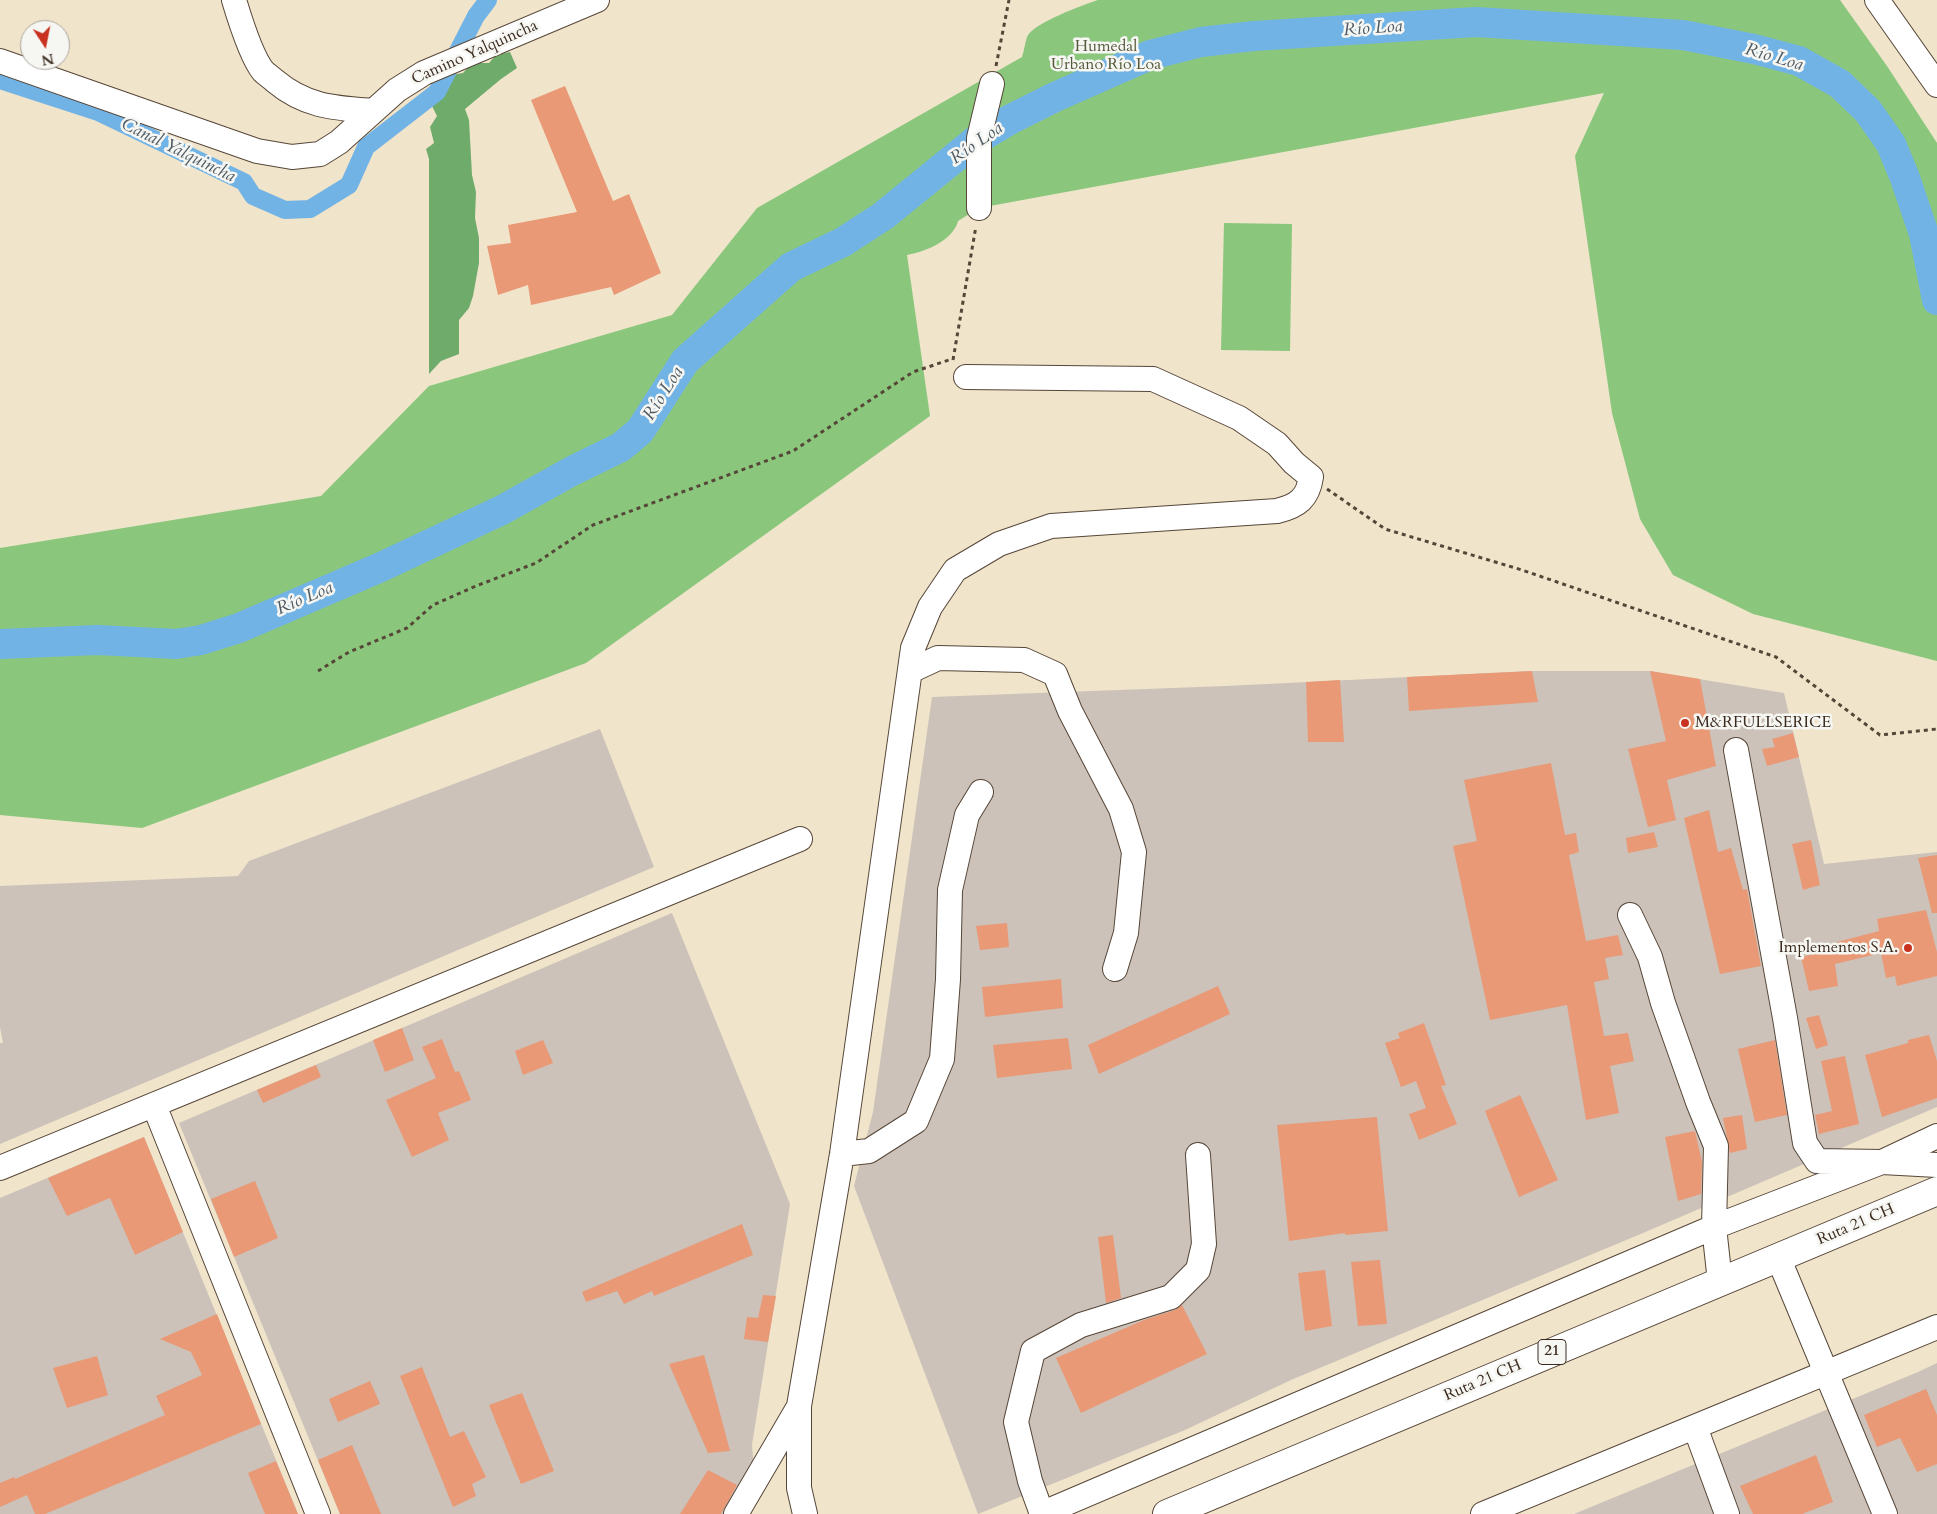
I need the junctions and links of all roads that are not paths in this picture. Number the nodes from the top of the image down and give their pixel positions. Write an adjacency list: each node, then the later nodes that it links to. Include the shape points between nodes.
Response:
1 (234, 0): 7 (street, via 248,41 263,71 283,87 310,103)
2 (597, 0): 7 (street, Camino Yalquincha, via 424,72 396,90)
3 (1877, 0): 6 (street)
4 (0, 61): 7 (street, Camino Yalquincha, via 256,151 292,158 320,154 339,142)
5 (992, 84): 8 (street, via 980,138)
6 (1937, 85)
7 (373, 111)
8 (979, 208)
9 (959, 368): 10 (street, via 1153,379 1239,418 1277,444 1310,477 1309,488 1292,508 1278,511 1050,526 999,544 955,570 930,607 913,648)
10 (910, 672): 15 (street, via 938,658 1024,660 1054,674 1121,809 1134,852 1126,932); 18 (street)
11 (1736, 750): 20 (street, via 1805,1143 1816,1161)
12 (981, 792): 18 (street, via 967,815 950,890 942,1059 916,1121 869,1151)
13 (800, 839): 16 (street)
14 (1630, 915): 24 (street, via 1650,957 1663,1003 1716,1146)
15 (1115, 969)
16 (154, 1105): 22 (street); 31 (street)
17 (1937, 1136): 20 (street)
18 (842, 1154): 29 (street)
19 (1198, 1155): 34 (street, via 1204,1244 1198,1270 1171,1297 1081,1326 1033,1351 1016,1422)
20 (1882, 1162): 21 (street); 24 (street)
21 (1937, 1165)
22 (0, 1168)
23 (1937, 1191): 25 (highway, Ruta 21 CH / 21)
24 (1714, 1227): 26 (street); 34 (street)
25 (1778, 1257): 26 (highway, Ruta 21 CH / 21); 28 (street)
26 (1720, 1282): 35 (highway, Ruta 21 CH / 21)
27 (1937, 1327): 28 (street)
28 (1827, 1373): 30 (street); 38 (street)
29 (799, 1406): 32 (street); 33 (street, via 799,1488)
30 (1696, 1427): 36 (street); 37 (street)
31 (318, 1514)
32 (736, 1514)
33 (804, 1514)
34 (1041, 1514)
35 (1167, 1514)
36 (1483, 1514)
37 (1727, 1514)
38 (1885, 1514)

